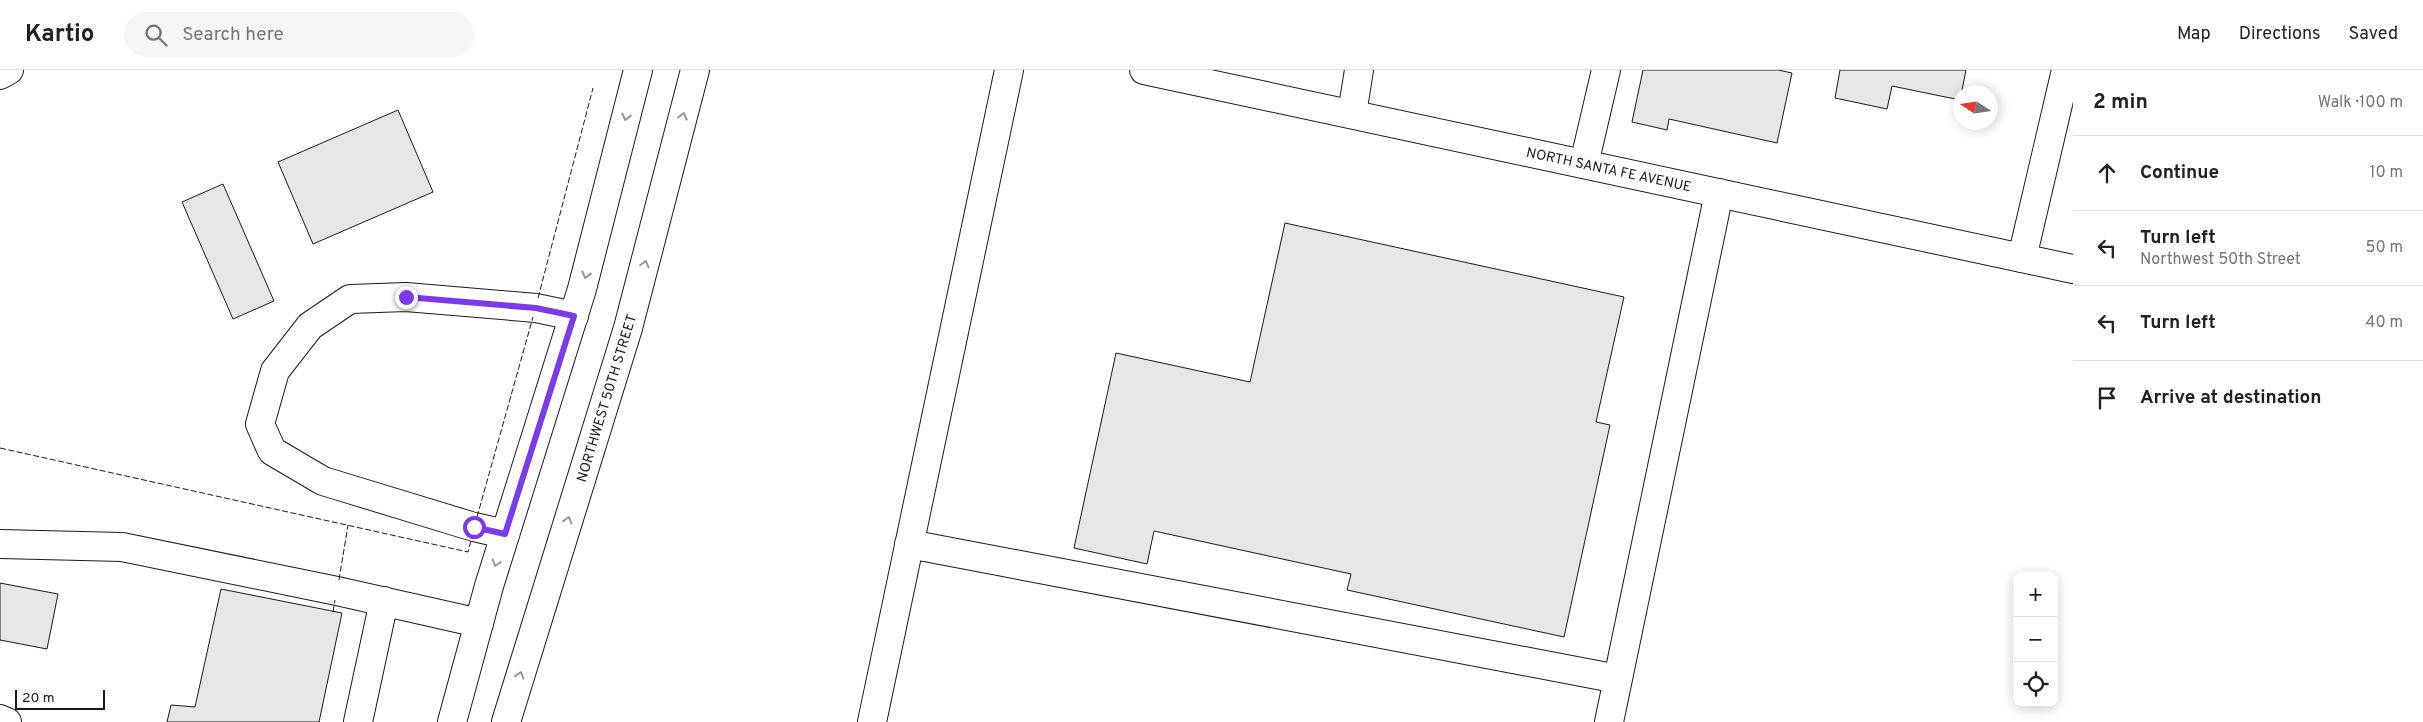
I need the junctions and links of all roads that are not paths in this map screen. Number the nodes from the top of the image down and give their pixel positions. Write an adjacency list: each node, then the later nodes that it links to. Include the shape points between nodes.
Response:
1 (9, 70): 9 (main road)
2 (638, 70): 15 (main road, one-way to 15)
3 (695, 70): 26 (main road, NORTHWEST 50TH STREET, one-way to 3, via 628,328)
4 (1010, 70): 18 (main road)
5 (1144, 70): 10 (main road, NORTH SANTA FE AVENUE)
6 (1359, 70): 10 (main road)
7 (1606, 70): 11 (main road)
8 (2066, 70): 13 (main road)
9 (0, 75)
10 (1352, 114): 11 (main road, NORTH SANTA FE AVENUE)
11 (1584, 164): 12 (main road, NORTH SANTA FE AVENUE)
12 (1719, 192): 13 (main road, NORTH SANTA FE AVENUE); 21 (main road)
13 (2022, 258): 14 (main road, NORTH SANTA FE AVENUE)
14 (2073, 269)
15 (574, 316): 16 (main road); 16 (main road, via 536,308 406,297 350,299 310,326 275,371 260,424 272,451 323,481)
16 (505, 534): 20 (main road, one-way to 20)
17 (0, 544): 19 (main road, via 122,547)
18 (909, 544): 21 (main road); 27 (main road)
19 (384, 601): 20 (main road); 24 (main road)
20 (479, 624): 25 (main road)
21 (1618, 679): 28 (main road)
22 (0, 719): 23 (main road)
23 (6, 722)
24 (358, 722)
25 (452, 722)
26 (506, 722)
27 (872, 722)
28 (1609, 722)

